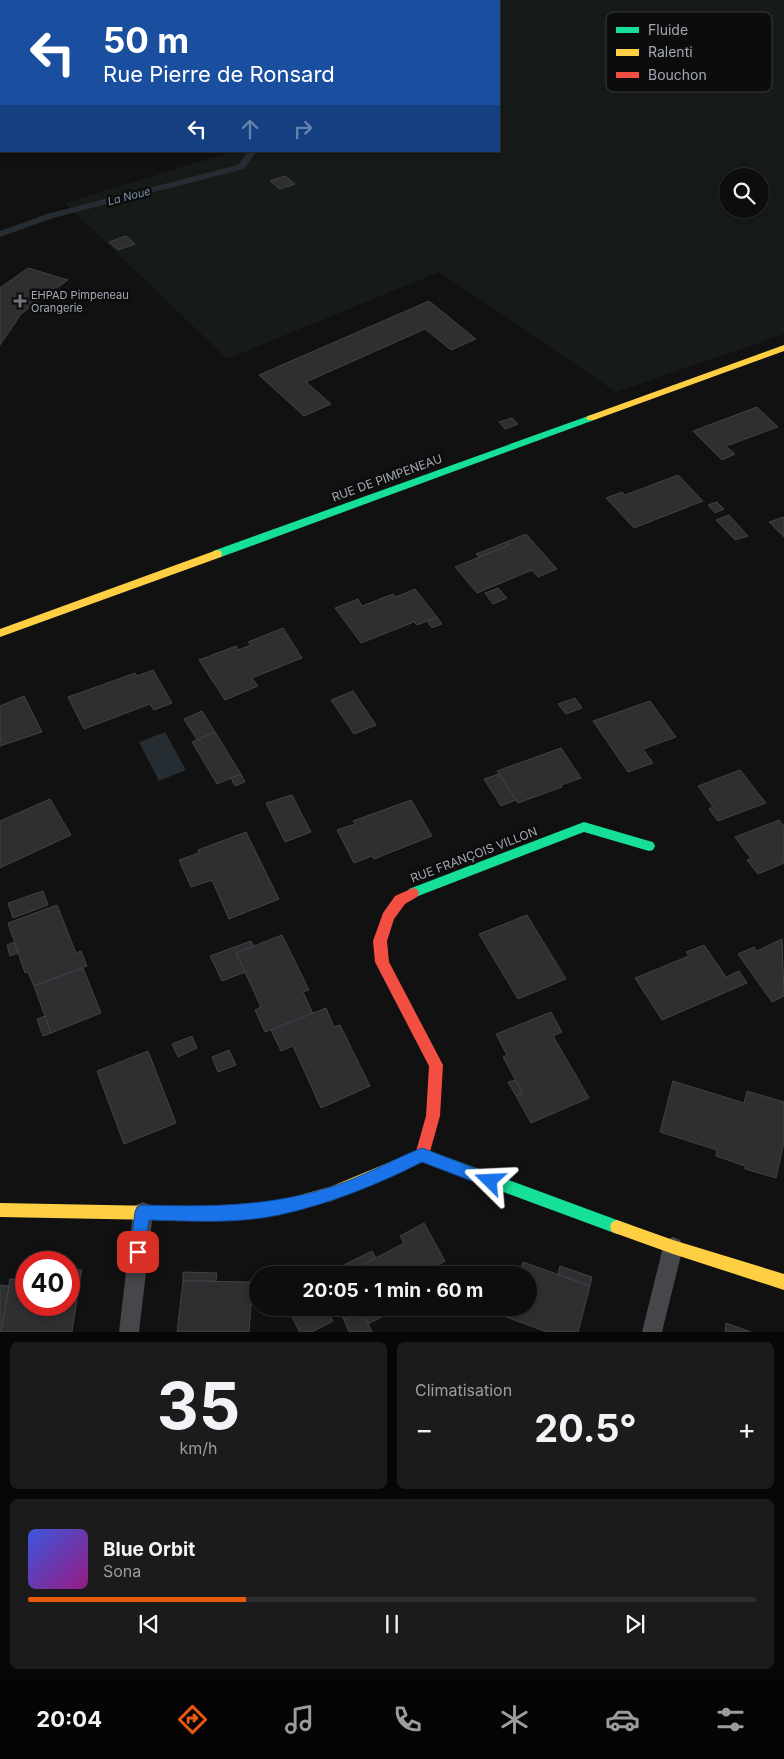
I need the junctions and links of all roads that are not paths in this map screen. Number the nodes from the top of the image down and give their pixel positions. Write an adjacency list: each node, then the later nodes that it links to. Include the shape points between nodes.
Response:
1 (784, 348): 2 (street, RUE DE PIMPENEAU)
2 (0, 633)
3 (649, 846): 4 (street, RUE FRANÇOIS VILLON, via 584,827 418,890 400,900 388,917 380,941 382,962 436,1066 434,1116)
4 (422, 1155): 6 (street, via 331,1194 278,1208 210,1214); 7 (street)
5 (0, 1210): 6 (street)
6 (143, 1212): 9 (lane)
7 (673, 1247): 8 (street); 10 (lane)
8 (784, 1282)
9 (129, 1332)
10 (652, 1332)

